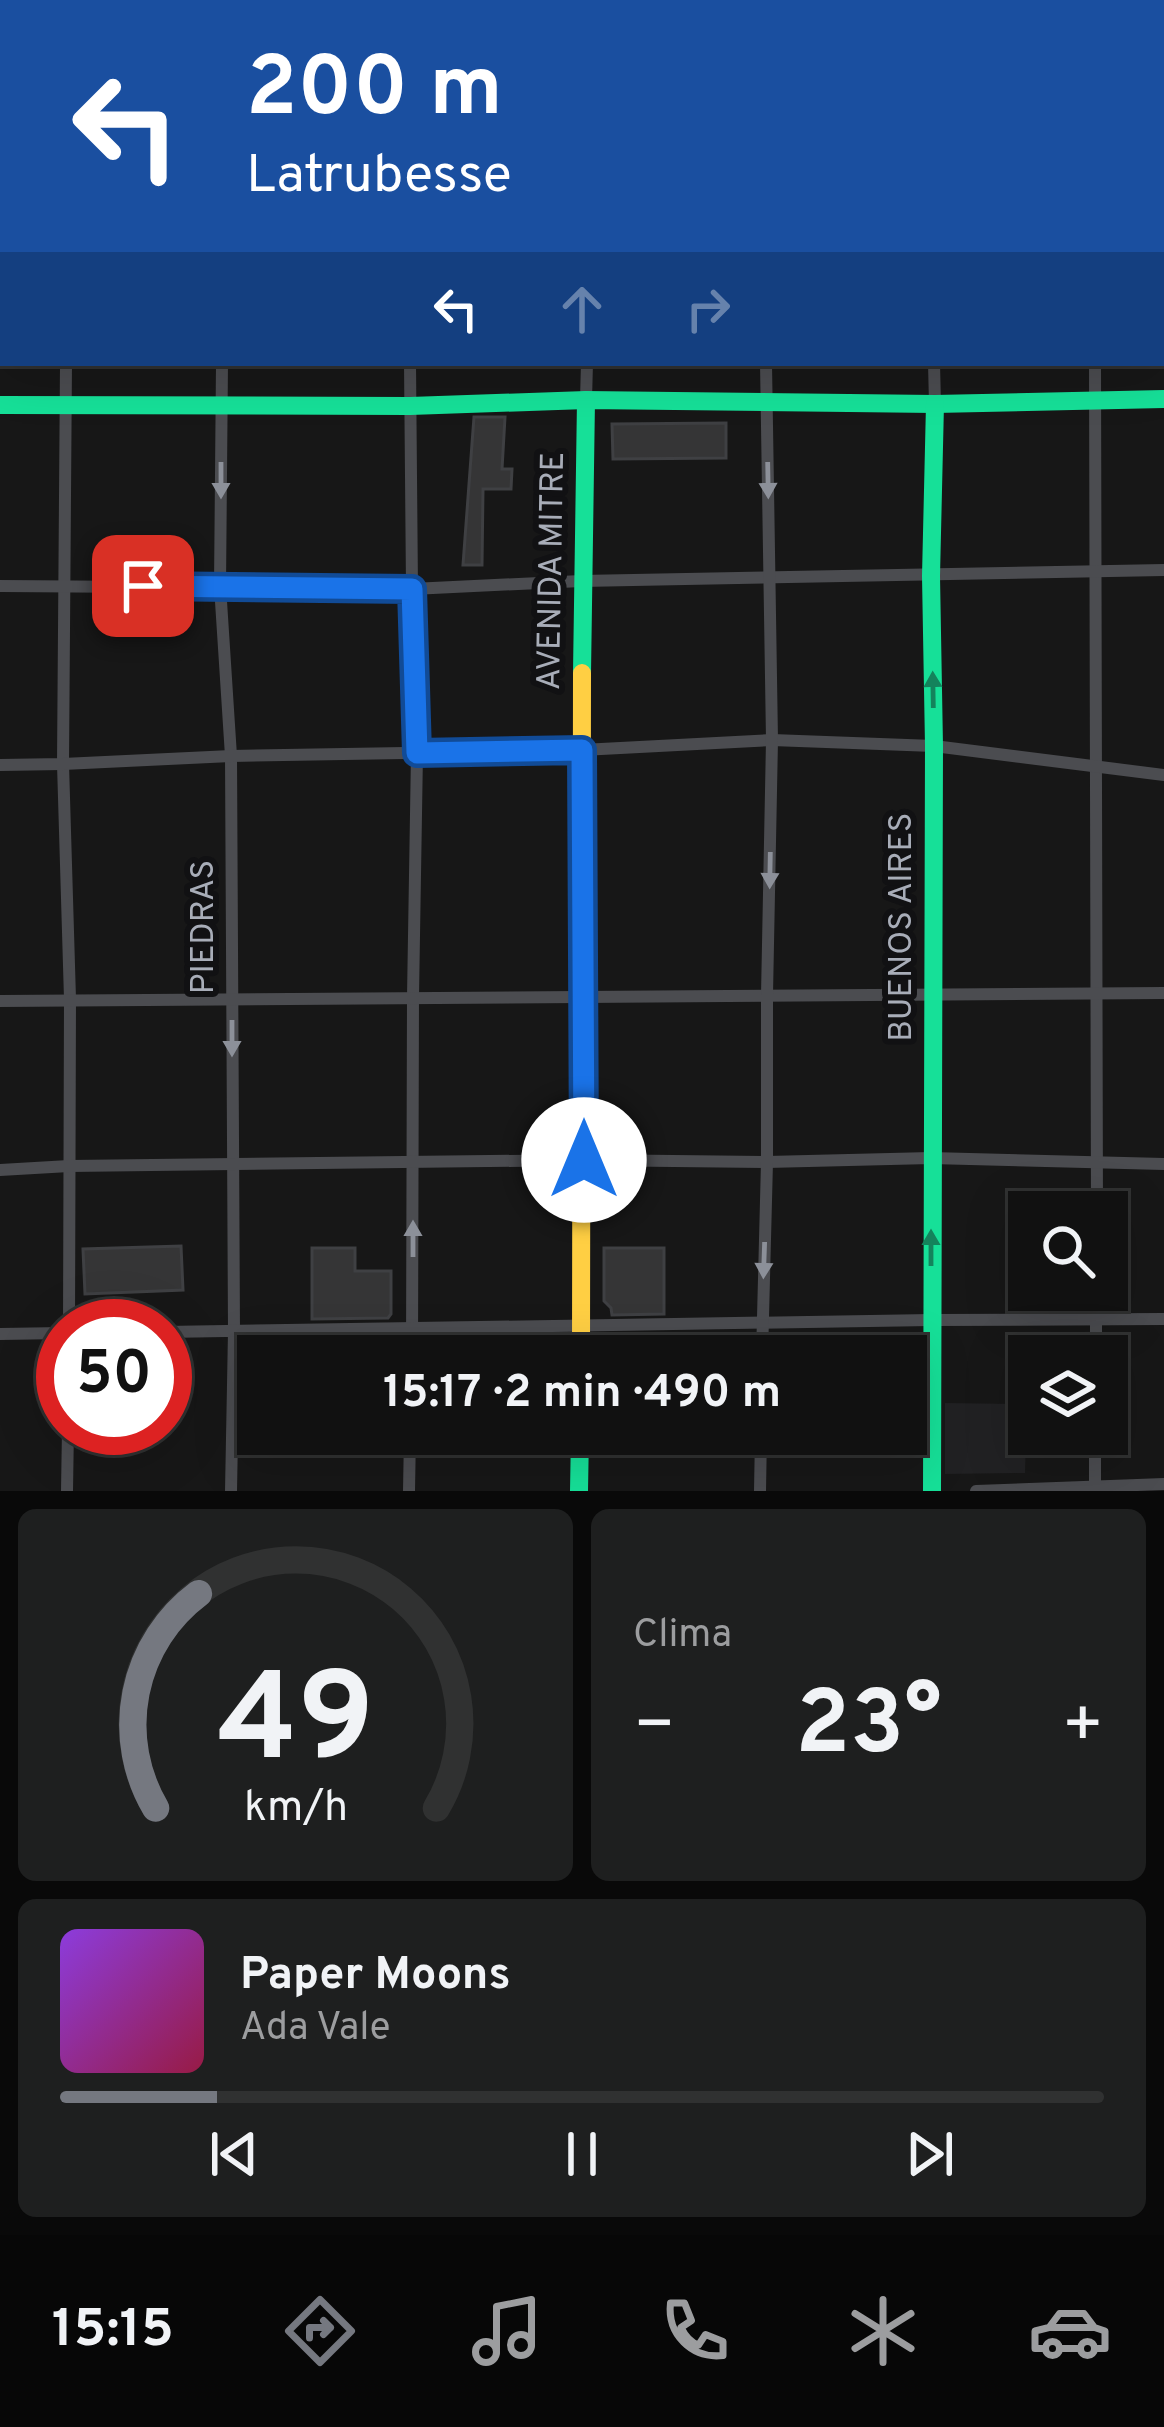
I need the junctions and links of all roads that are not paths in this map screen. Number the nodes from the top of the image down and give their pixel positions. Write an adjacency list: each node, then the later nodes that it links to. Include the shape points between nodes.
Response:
1 (66, 366): 14 (street)
2 (222, 366): 12 (street, PIEDRAS)
3 (410, 366): 16 (street)
4 (586, 366): 9 (street, AVENIDA MITRE)
5 (766, 366): 11 (street)
6 (934, 366): 13 (street, BUENOS AIRES)
7 (1095, 366): 10 (street)
8 (1164, 399): 10 (street)
9 (586, 400): 11 (street); 16 (street); 21 (street, AVENIDA MITRE)
10 (1096, 400): 13 (street); 18 (street)
11 (766, 402): 13 (street); 20 (street, one-way to 20)
12 (221, 404): 14 (street); 16 (street); 24 (street, PIEDRAS, one-way to 24)
13 (934, 404): 19 (street, BUENOS AIRES)
14 (64, 405): 15 (street); 23 (street)
15 (0, 406)
16 (410, 406): 25 (street)
17 (1164, 570): 18 (street)
18 (1097, 571): 19 (street); 33 (street)
19 (932, 576): 20 (street); 27 (street, BUENOS AIRES, one-way to 19)
20 (770, 579): 21 (street); 26 (street)
21 (581, 581): 25 (street); 28 (street, AVENIDA MITRE)
22 (0, 586): 23 (street)
23 (66, 586): 24 (street); 31 (street)
24 (220, 586): 25 (street); 30 (street, PIEDRAS)
25 (412, 589): 29 (street)
26 (772, 740): 27 (street); 28 (street); 38 (street, one-way to 38)
27 (934, 746): 33 (street); 37 (street, BUENOS AIRES)
28 (582, 750): 29 (street); 39 (street, AVENIDA MITRE)
29 (417, 753): 30 (street); 40 (street)
30 (231, 755): 31 (street); 41 (street, PIEDRAS)
31 (63, 764): 32 (street); 42 (street)
32 (0, 765)
33 (1098, 766): 34 (street); 35 (street)
34 (1164, 775)
35 (1096, 992): 36 (street); 37 (street); 48 (street)
36 (1164, 993)
37 (934, 994): 38 (street); 44 (street, BUENOS AIRES)
38 (767, 995): 39 (street); 47 (street)
39 (584, 996): 40 (street); 45 (street, AVENIDA MITRE)
40 (413, 997): 41 (street); 46 (street)
41 (232, 998): 42 (street); 49 (street, PIEDRAS, one-way to 49)
42 (70, 999): 43 (street); 51 (street)
43 (0, 1001)
44 (931, 1158): 47 (street); 48 (street); 56 (street, BUENOS AIRES, one-way to 44)
45 (584, 1160): 46 (street); 47 (street); 60 (street, AVENIDA MITRE)
46 (412, 1162): 49 (street); 61 (street, one-way to 46)
47 (767, 1162): 59 (street, one-way to 59)
48 (1097, 1162): 50 (street); 53 (street)
49 (233, 1164): 51 (street); 62 (street, PIEDRAS)
50 (1164, 1164)
51 (69, 1166): 52 (street); 54 (street)
52 (0, 1170)
53 (1097, 1191)
54 (69, 1299)
55 (1096, 1311): 57 (street)
56 (931, 1319): 57 (street); 59 (street); 82 (street, BUENOS AIRES)
57 (1096, 1319): 58 (street); 69 (street)
58 (1164, 1319)
59 (762, 1323): 60 (street); 68 (street)
60 (582, 1325): 61 (street); 67 (street, AVENIDA MITRE)
61 (413, 1330): 62 (street); 66 (street)
62 (234, 1331): 63 (street); 78 (street, PIEDRAS)
63 (192, 1332)
64 (36, 1333): 65 (street)
65 (0, 1334)
66 (413, 1335)
67 (582, 1335)
68 (762, 1335)
69 (1096, 1335)
70 (68, 1455): 77 (street)
71 (410, 1455): 79 (street)
72 (580, 1455): 80 (street)
73 (761, 1455): 81 (street)
74 (1095, 1455): 76 (street)
75 (1164, 1484): 76 (street)
76 (1095, 1489): 83 (street)
77 (67, 1491)
78 (231, 1491)
79 (409, 1491)
80 (579, 1491)
81 (760, 1491)
82 (932, 1491)
83 (976, 1491)

